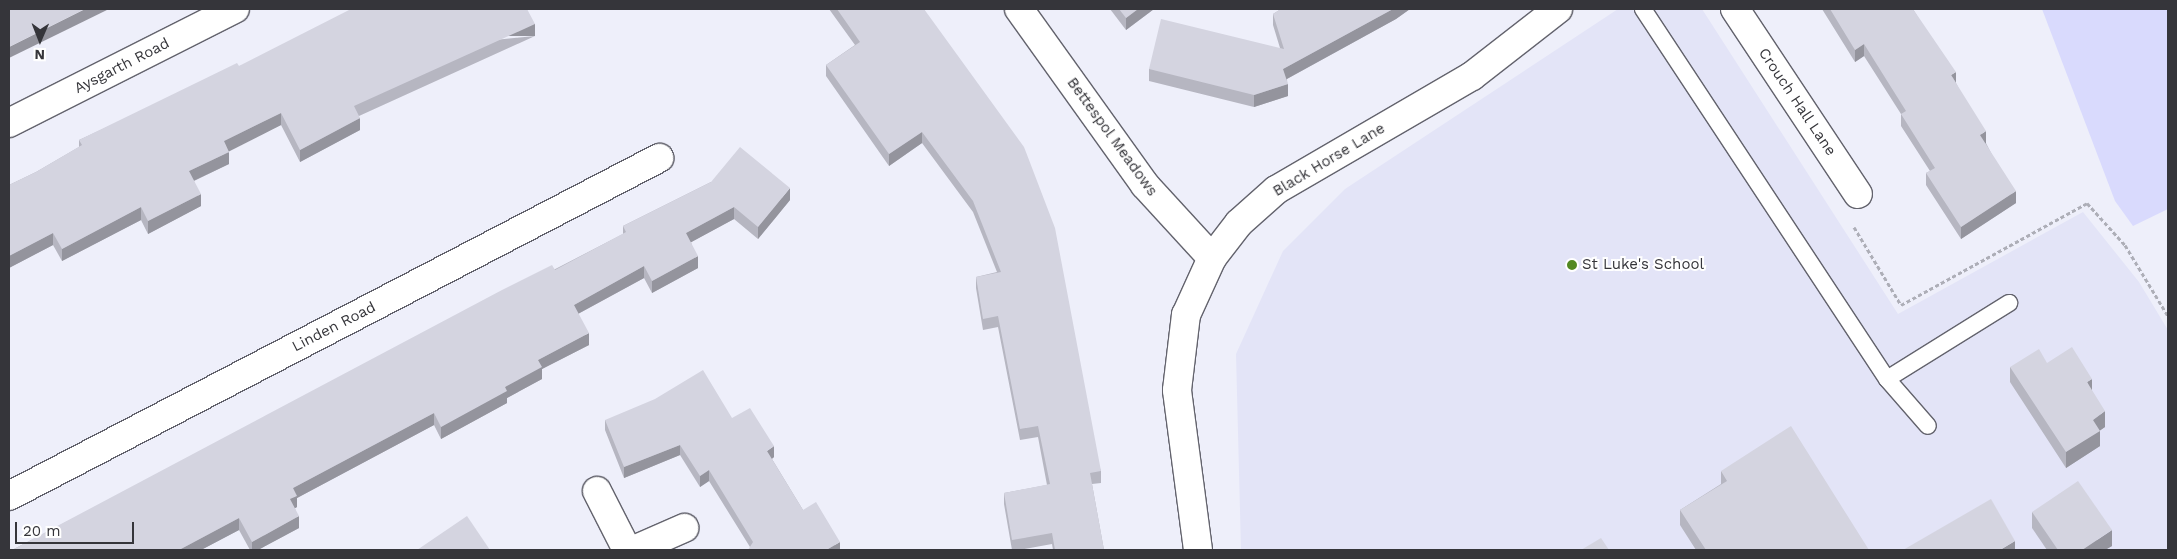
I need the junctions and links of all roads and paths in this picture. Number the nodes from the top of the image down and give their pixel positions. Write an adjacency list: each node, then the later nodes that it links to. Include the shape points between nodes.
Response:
1 (235, 9): 6 (street, Aysgarth Road)
2 (1019, 9): 9 (street, Bettespol Meadows, via 1145,185)
3 (1558, 9): 9 (street, Black Horse Lane, via 1472,76 1276,190 1239,223)
4 (1643, 9): 12 (lane)
5 (1735, 9): 8 (street, Crouch Hall Lane)
6 (9, 123)
7 (659, 158): 15 (street, Linden Road)
8 (1858, 194): 11 (path, via 1853,233 1901,305 2087,203 2125,245)
9 (1212, 258): 19 (street, Black Horse Lane, via 1186,315 1177,390)
10 (2009, 303): 12 (lane)
11 (2168, 316)
12 (1887, 379): 13 (lane)
13 (1928, 426)
14 (597, 491): 17 (street)
15 (9, 496)
16 (684, 528): 18 (street)
17 (627, 550)
18 (634, 550)
19 (1198, 550)

